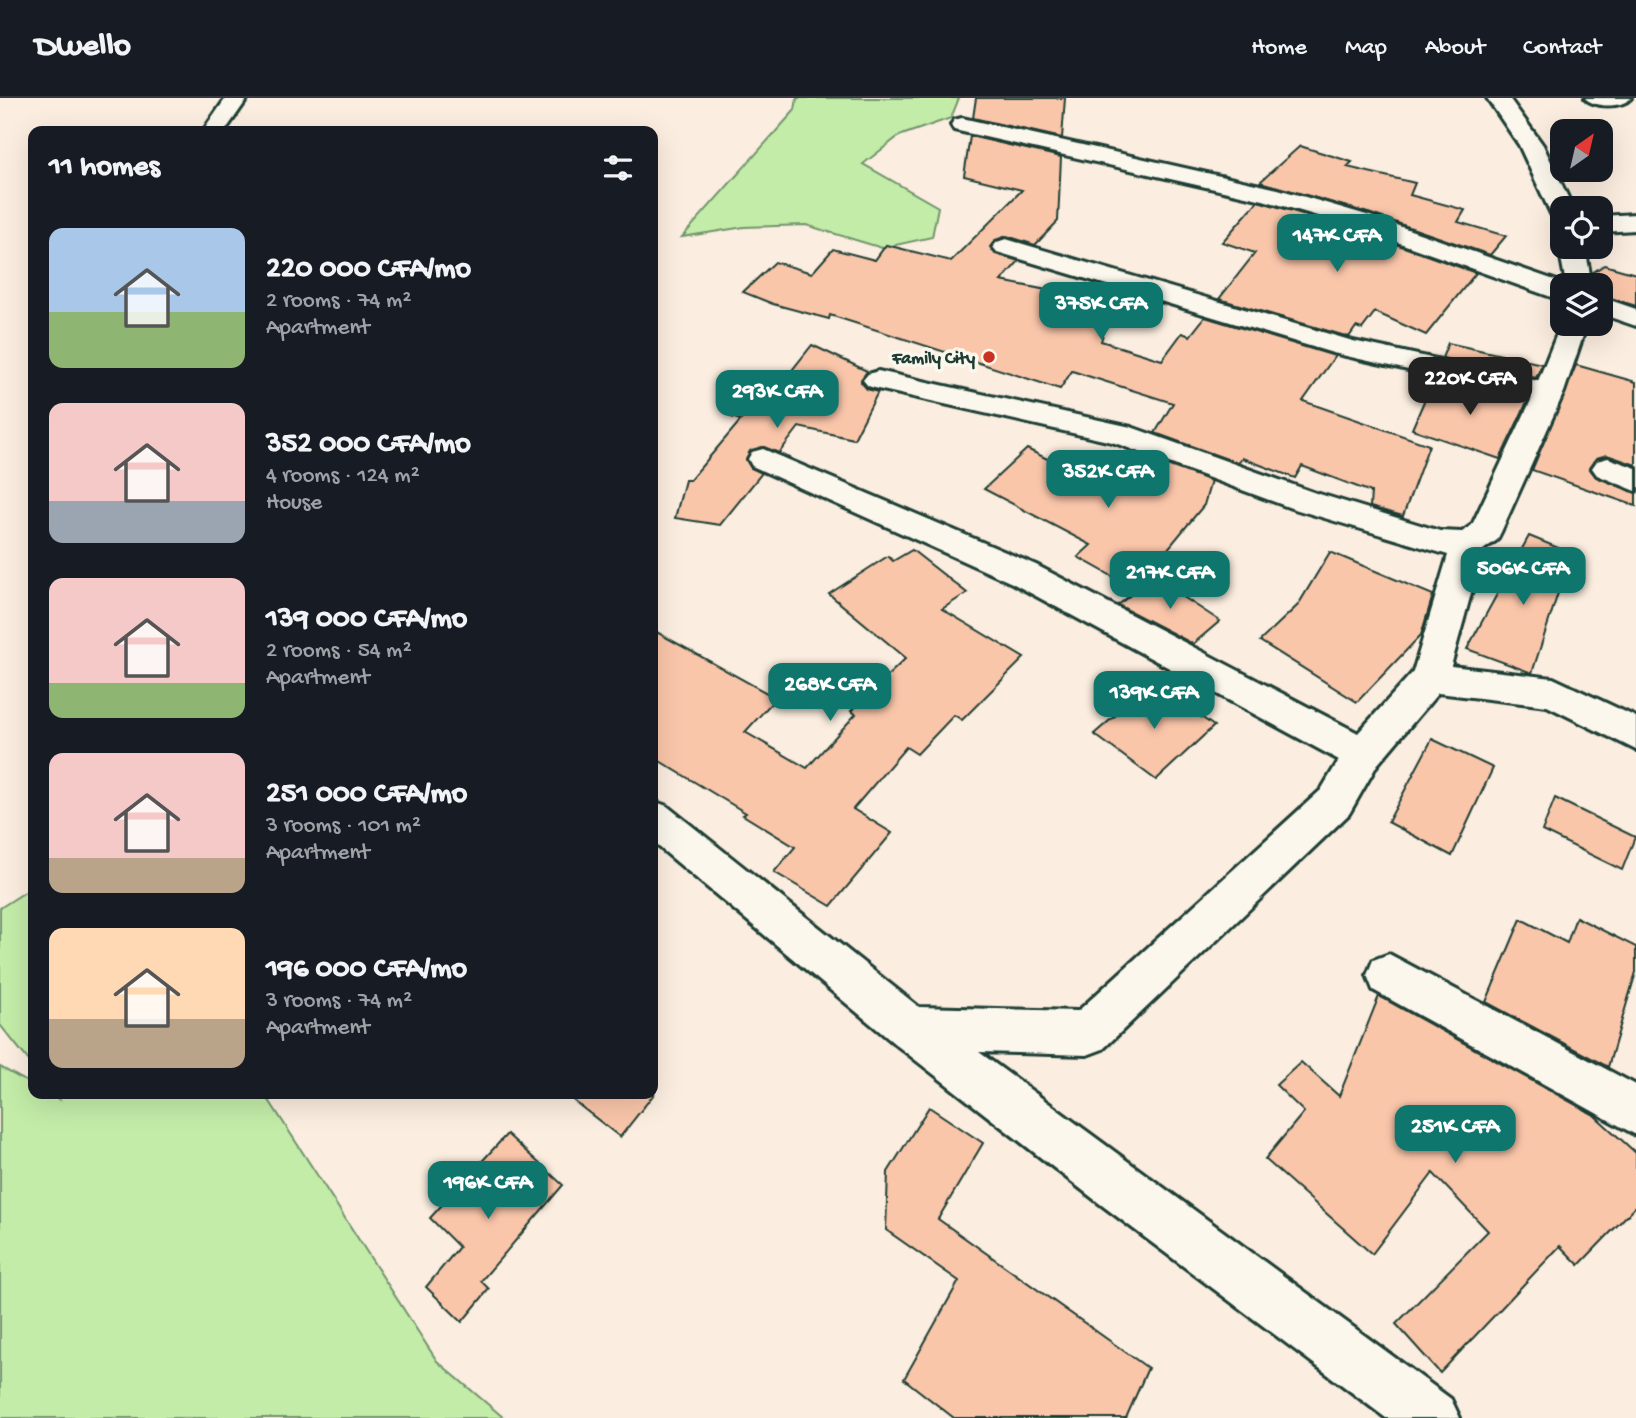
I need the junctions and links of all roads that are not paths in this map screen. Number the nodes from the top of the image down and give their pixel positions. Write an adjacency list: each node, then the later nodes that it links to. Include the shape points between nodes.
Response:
1 (237, 98): 6 (street)
2 (1498, 98): 7 (street, via 1531,145)
3 (1596, 98): 4 (street)
4 (1620, 98)
5 (962, 125): 11 (street, via 1269,194)
6 (217, 126)
7 (1555, 196)
8 (1636, 222): 9 (street)
9 (1613, 223)
10 (1006, 247): 16 (street, via 1395,361)
11 (1550, 287)
12 (1613, 309): 13 (street)
13 (1636, 318)
14 (1569, 336): 16 (street)
15 (878, 380): 18 (street, via 1120,434 1326,508 1438,543)
16 (1549, 392): 18 (street, via 1485,532)
17 (763, 459): 21 (street, via 1024,574)
18 (1468, 544): 19 (street)
19 (1429, 678): 20 (street, via 1553,692); 21 (street)
20 (1636, 735)
21 (1363, 754): 24 (street, via 1335,802 1087,1033)
22 (658, 822): 24 (street)
23 (1389, 975): 25 (street)
24 (911, 1029): 26 (street)
25 (1636, 1111)
26 (1432, 1418)

